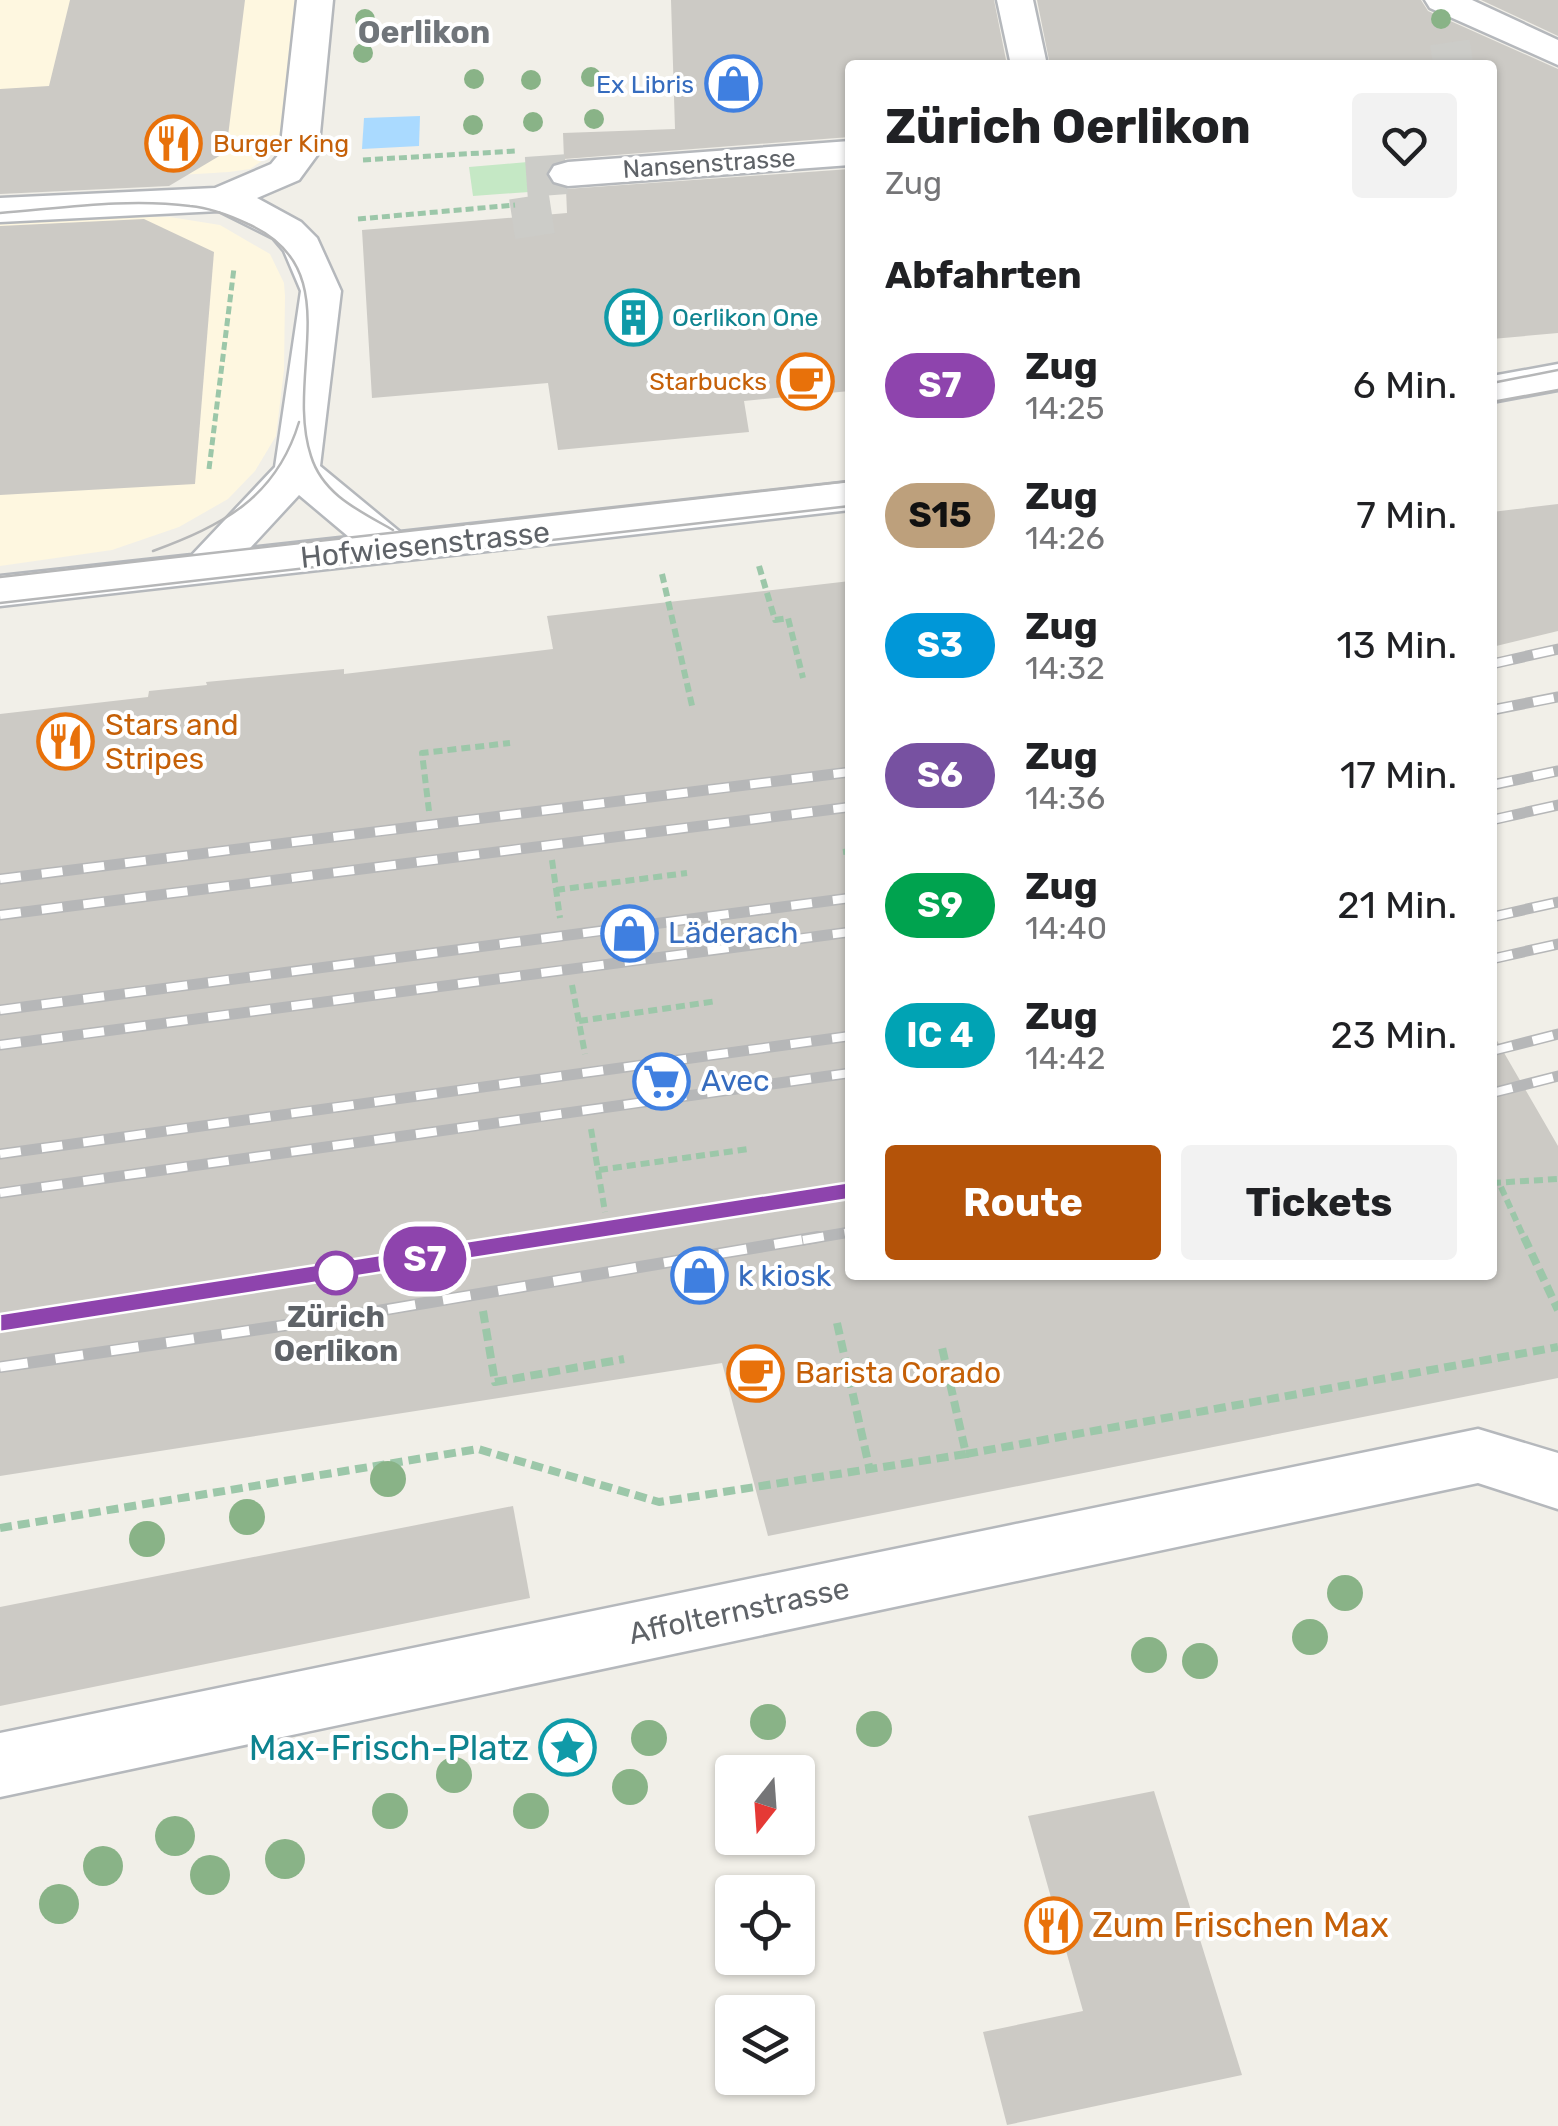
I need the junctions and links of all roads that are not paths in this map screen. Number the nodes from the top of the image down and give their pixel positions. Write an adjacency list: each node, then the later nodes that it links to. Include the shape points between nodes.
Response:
1 (315, 0): 10 (street, via 299,154 285,172)
2 (1014, 0): 7 (street)
3 (1443, 0): 4 (street)
4 (1524, 38): 5 (street); 6 (street)
5 (1558, 54)
6 (1474, 58)
7 (1028, 60)
8 (845, 153): 9 (street, Nansenstrasse)
9 (568, 174)
10 (222, 198): 11 (street); 14 (street, via 287,230 303,247 321,290)
11 (13, 210)
12 (1558, 377): 13 (street)
13 (1497, 388)
14 (298, 470): 16 (street); 17 (street)
15 (845, 497): 16 (street, Hofwiesenstrasse)
16 (392, 549): 17 (street, Hofwiesenstrasse)
17 (206, 569): 18 (street, Hofwiesenstrasse)
18 (0, 591)
19 (1558, 1481): 20 (street, Affolternstrasse, via 1478,1456)
20 (0, 1765)

